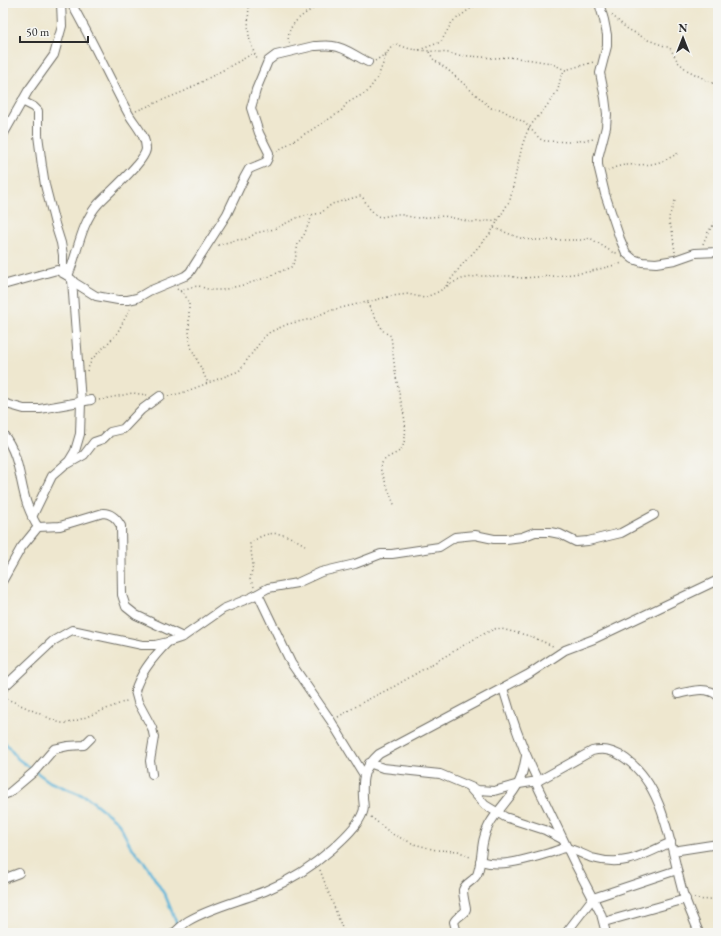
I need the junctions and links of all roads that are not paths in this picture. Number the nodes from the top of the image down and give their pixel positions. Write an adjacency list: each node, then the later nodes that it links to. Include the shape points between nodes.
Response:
1 (61, 3): 5 (street, via 62,26 54,55)
2 (71, 3): 8 (street, via 142,134 146,148 144,155 121,183 95,208 84,227)
3 (599, 3): 7 (street, via 607,35 600,73 607,114 598,158 605,194 627,254 633,260 656,263 698,252)
4 (368, 62): 8 (street, via 333,46 314,46 276,54 268,61 251,108 269,153 268,158 266,162 249,169 227,214 190,272 137,298 118,300 96,296)
5 (22, 101): 6 (street); 8 (street, via 38,112 38,135 45,185)
6 (3, 135)
7 (718, 252)
8 (68, 276): 9 (street, via 57,270); 12 (street)
9 (3, 285)
10 (160, 396): 15 (street, via 141,410 123,429 110,432 103,439 94,442 84,455)
11 (92, 400): 12 (street)
12 (81, 402): 13 (street, via 40,409); 15 (street, via 80,434 75,451)
13 (3, 403)
14 (3, 434): 17 (street, via 14,451)
15 (62, 467): 17 (street, via 52,476)
16 (654, 515): 21 (street, via 621,533 576,542 550,532 535,532 506,539 475,535 455,537 439,547 381,554 355,564 321,572 297,583 268,588)
17 (32, 517): 18 (street)
18 (38, 527): 19 (street, via 21,548); 22 (street, via 60,526 103,513 112,516 121,526 122,595 126,607 136,615)
19 (3, 580)
20 (718, 580): 25 (street, via 594,639 565,650)
21 (258, 594): 22 (street, via 223,609); 32 (street, via 290,663 331,721)
22 (182, 637): 23 (street)
23 (168, 642): 24 (street, via 142,645 72,630 52,641); 31 (street, via 154,657 135,689 136,697 154,737 150,761)
24 (4, 686)
25 (503, 688): 29 (street); 30 (street, via 379,754)
26 (678, 694): 27 (street, via 708,690)
27 (718, 696)
28 (92, 738): 36 (street, via 84,746 54,749 35,771)
29 (526, 756): 33 (street); 34 (street)
30 (369, 763): 32 (street); 35 (street, via 383,768 440,774)
31 (152, 774)
32 (364, 775): 50 (street, via 364,811 360,819 340,842 316,862 266,891 188,921)
33 (536, 781): 34 (street); 38 (street); 39 (street, via 592,751 606,749 620,755 635,766 648,782)
34 (519, 784): 35 (street, via 494,792); 37 (street)
35 (469, 786): 37 (street, via 485,805)
36 (3, 795)
37 (497, 812): 38 (street); 43 (street, via 484,838)
38 (562, 839): 41 (street)
39 (670, 842): 41 (street, via 629,861 612,862); 42 (street)
40 (718, 844): 42 (street)
41 (567, 848): 43 (street, via 498,864); 47 (street)
42 (673, 851): 44 (street)
43 (480, 861): 51 (street, via 476,877 465,885 466,911 454,922)
44 (677, 870): 47 (street); 48 (street)
45 (19, 872): 46 (street)
46 (3, 879)
47 (593, 898): 49 (street); 52 (street)
48 (686, 899): 49 (street); 54 (street)
49 (604, 922): 53 (street)
50 (174, 933)
51 (457, 933)
52 (566, 933)
53 (606, 933)
54 (699, 933)

